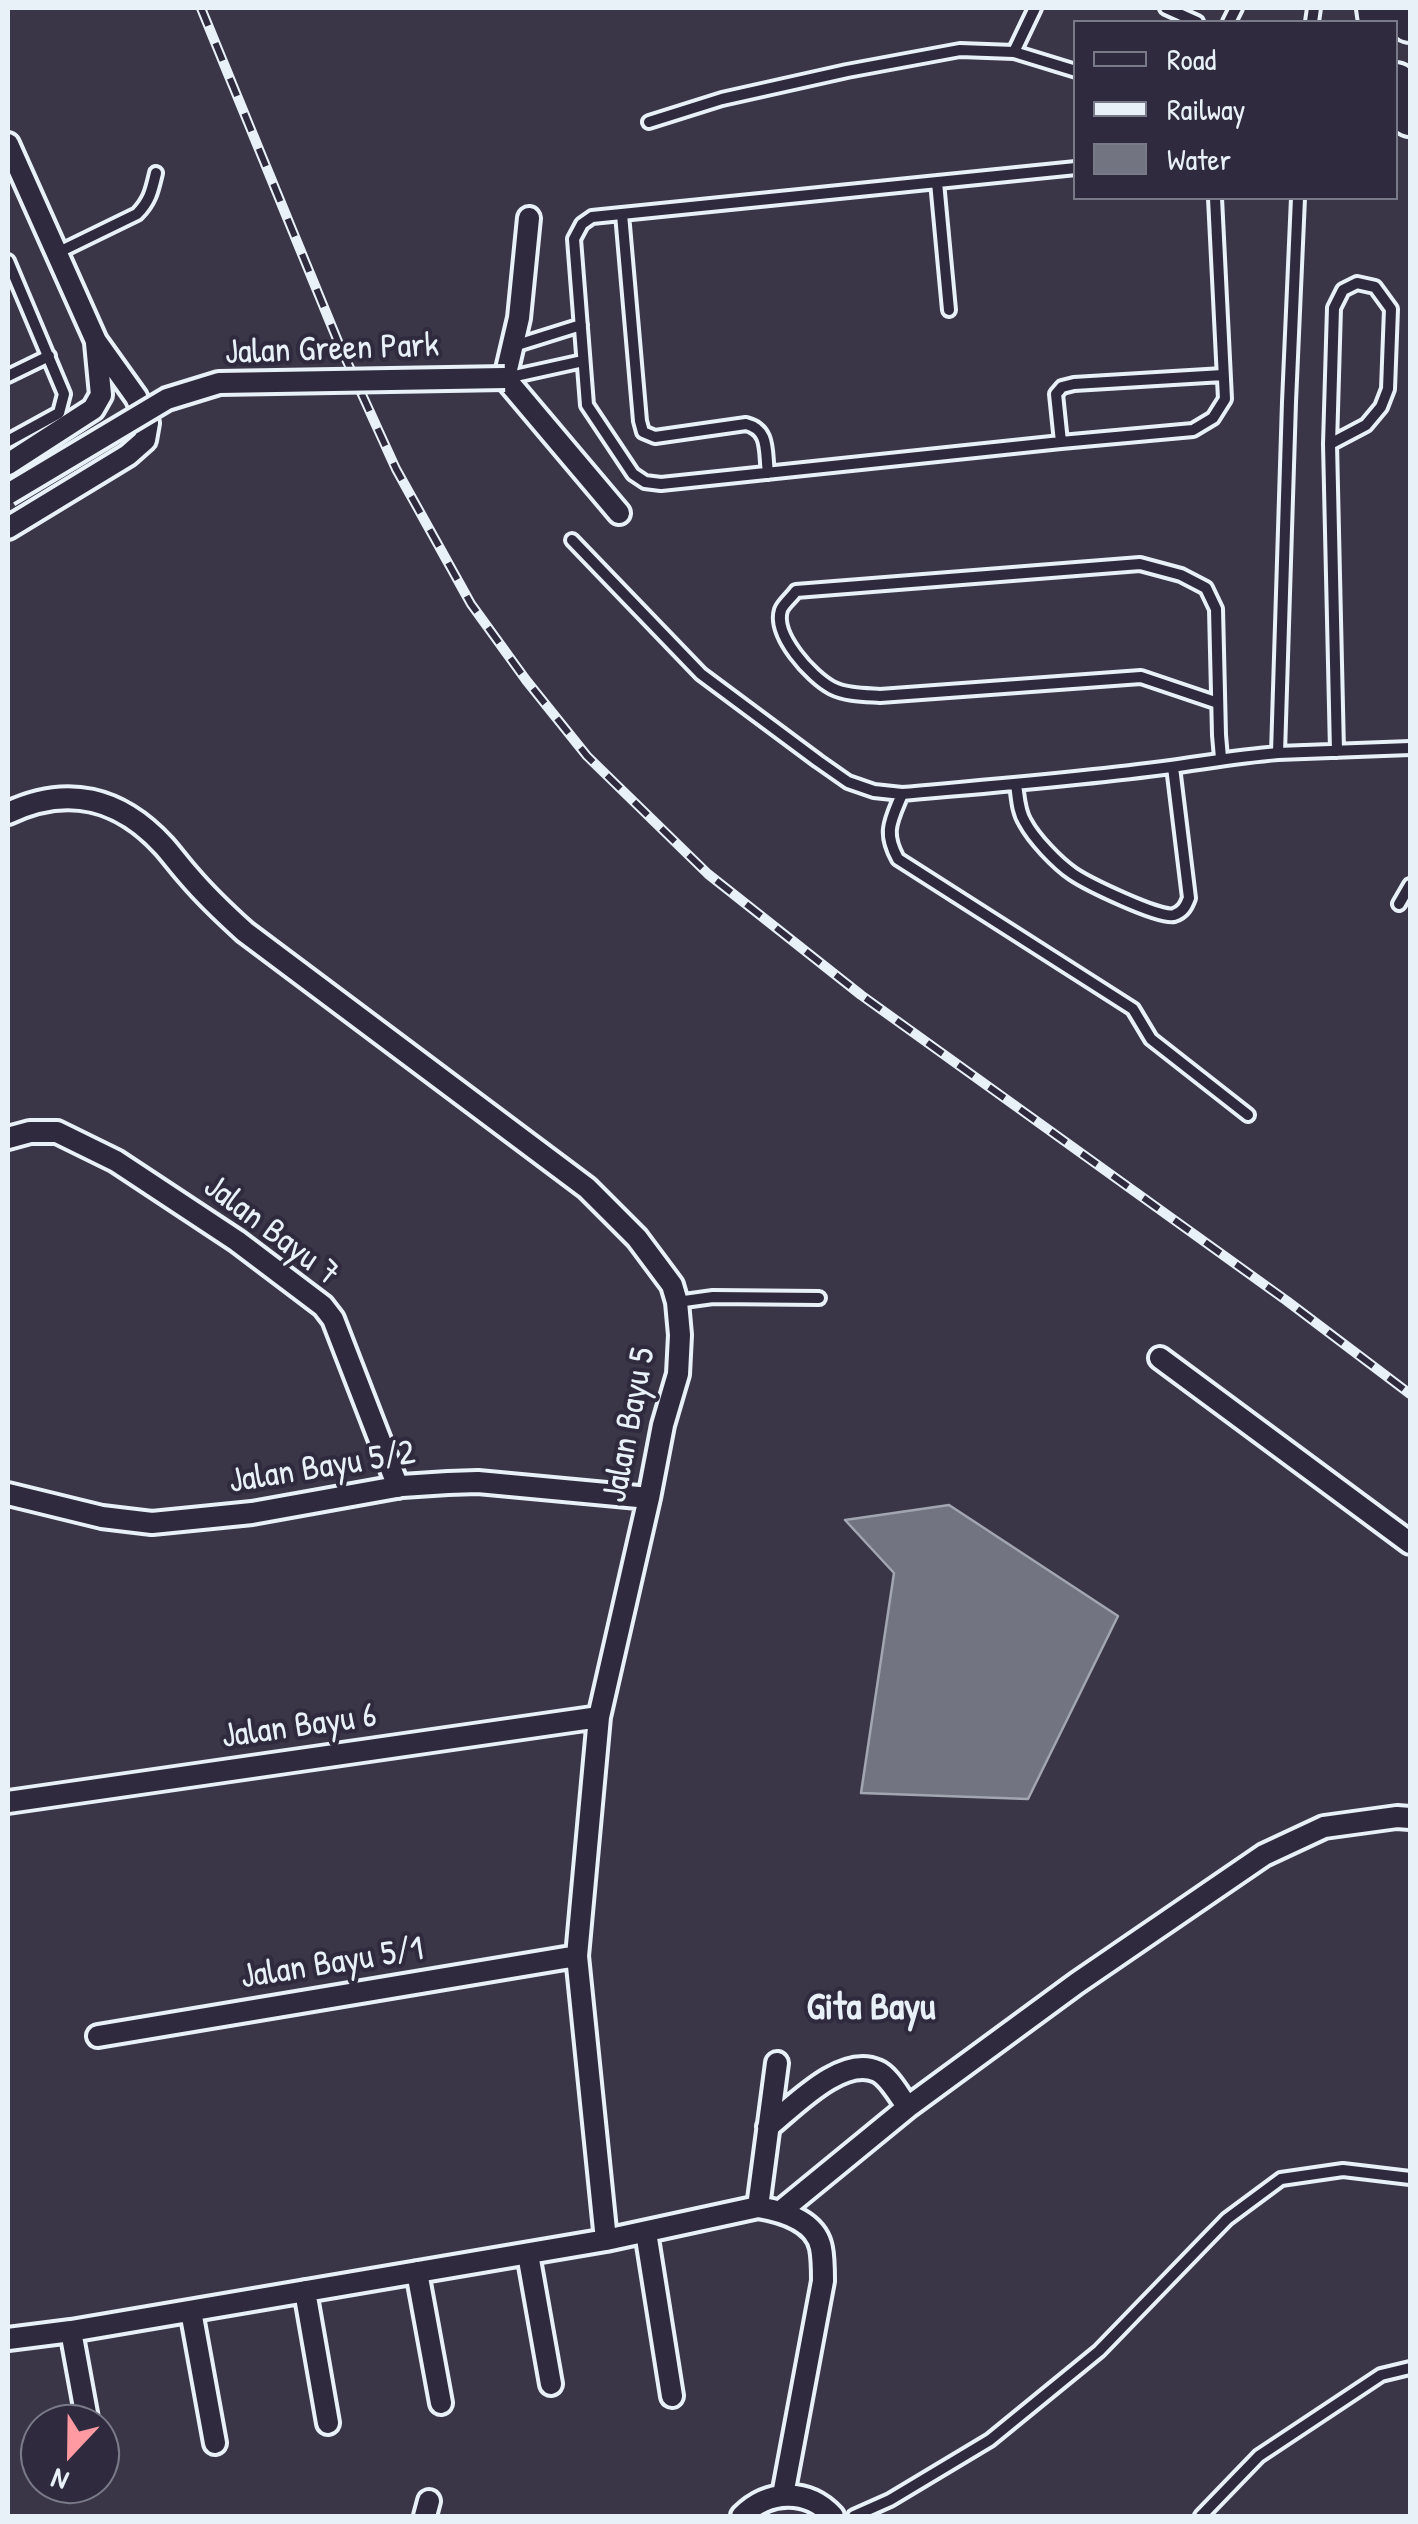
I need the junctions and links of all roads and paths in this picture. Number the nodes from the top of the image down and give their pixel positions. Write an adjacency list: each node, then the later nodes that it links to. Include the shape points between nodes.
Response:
1 (1035, 8): 6 (lane)
2 (1166, 8): 4 (lane)
3 (1409, 8): 5 (highway)
4 (1192, 20)
5 (1410, 21)
6 (1014, 52): 7 (lane); 10 (lane, via 960,50 847,71)
7 (1073, 71)
8 (1398, 92): 9 (highway)
9 (1410, 115)
10 (649, 122)
11 (8, 144): 19 (street)
12 (1073, 168): 14 (lane)
13 (156, 173): 19 (lane, via 151,196 137,214)
14 (937, 182): 17 (lane); 21 (lane)
15 (1215, 200): 27 (lane)
16 (1298, 200): 43 (lane)
17 (622, 214): 22 (lane, via 592,217 574,239); 35 (lane, via 644,432 758,427)
18 (529, 218): 24 (street)
19 (56, 253): 23 (street)
20 (8, 261): 25 (lane)
21 (949, 310)
22 (582, 325): 24 (lane); 26 (lane)
23 (96, 341): 30 (street, via 101,395 93,410); 38 (street, via 136,397 148,423 145,440)
24 (514, 346): 29 (street)
25 (49, 356): 28 (lane); 30 (lane, via 64,394 59,413)
26 (584, 361): 29 (lane); 35 (lane, via 587,404 645,482)
27 (1224, 375): 32 (lane, via 1225,400 1193,430); 32 (lane, via 1062,387 1056,394)
28 (8, 376)
29 (506, 378): 36 (street, Jalan Green Park, bridge, via 218,383 166,399); 37 (street)
30 (32, 438): 31 (lane); 34 (street)
31 (8, 441)
32 (1062, 442): 35 (lane)
33 (1330, 444): 33 (lane, via 1334,308 1343,290 1357,283 1375,287 1390,309 1388,389 1366,425); 42 (lane)
34 (8, 464)
35 (768, 473)
36 (8, 494)
37 (618, 513)
38 (8, 528)
39 (572, 540): 47 (lane, via 701,674 848,782)
40 (1218, 704): 40 (lane, via 1141,677 853,694 807,669 780,628 781,608 796,592 1140,564 1206,588 1216,608); 44 (lane)
41 (1410, 748): 42 (lane)
42 (1337, 751): 43 (lane)
43 (1278, 754): 44 (lane)
44 (1221, 758): 45 (lane)
45 (1174, 766): 46 (lane); 46 (lane, via 1189,898 1184,909 1164,916 1063,866 1025,823)
46 (1016, 784): 47 (lane)
47 (902, 794): 51 (lane, via 888,842 898,860 1133,1008 1151,1038)
48 (8, 813): 54 (street, Jalan Bayu 5, via 61,798 98,800 131,818 244,932 587,1188 637,1238)
49 (1410, 885): 50 (lane)
50 (1399, 904)
51 (1248, 1114)
52 (8, 1138): 56 (street, Jalan Bayu 7, via 56,1132 116,1161 323,1306)
53 (819, 1298): 54 (lane)
54 (677, 1302): 58 (street, Jalan Bayu 5, via 678,1374)
55 (1160, 1358): 59 (street)
56 (398, 1487): 57 (street, Jalan Bayu 5/2, via 252,1514 152,1522); 58 (street, Jalan Bayu 5/2, via 478,1482)
57 (8, 1494)
58 (650, 1498): 60 (street, Jalan Bayu 5)
59 (1410, 1543)
60 (599, 1717): 61 (street, Jalan Bayu 6); 63 (street, Jalan Bayu 5)
61 (8, 1802)
62 (1410, 1818): 66 (street, via 1324,1827 1264,1855)
63 (577, 1956): 64 (street, Jalan Bayu 5/1); 72 (street, Jalan Bayu 5)
64 (98, 2036)
65 (777, 2063): 67 (street)
66 (908, 2107): 67 (street, via 881,2072 864,2067 840,2071); 70 (street)
67 (768, 2126): 69 (street)
68 (1410, 2178): 89 (lane, via 1344,2170 1281,2179 1227,2219 1099,2351 990,2440)
69 (758, 2206): 70 (street); 71 (street)
70 (781, 2211): 86 (street, via 805,2224 821,2244 823,2281)
71 (646, 2232): 72 (street); 81 (street)
72 (606, 2240): 73 (street)
73 (528, 2254): 74 (street); 80 (street)
74 (417, 2272): 75 (street); 82 (street)
75 (305, 2291): 76 (street); 84 (street)
76 (191, 2311): 77 (street); 85 (street)
77 (71, 2331): 78 (street); 83 (street)
78 (8, 2339)
79 (1410, 2368): 90 (lane, via 1381,2375 1259,2456)
80 (552, 2384)
81 (672, 2396)
82 (440, 2403)
83 (84, 2404)
84 (328, 2423)
85 (215, 2443)
86 (783, 2495): 87 (street); 88 (street, via 815,2502)
87 (742, 2516)
88 (833, 2516)
89 (854, 2516)
90 (1201, 2516)

